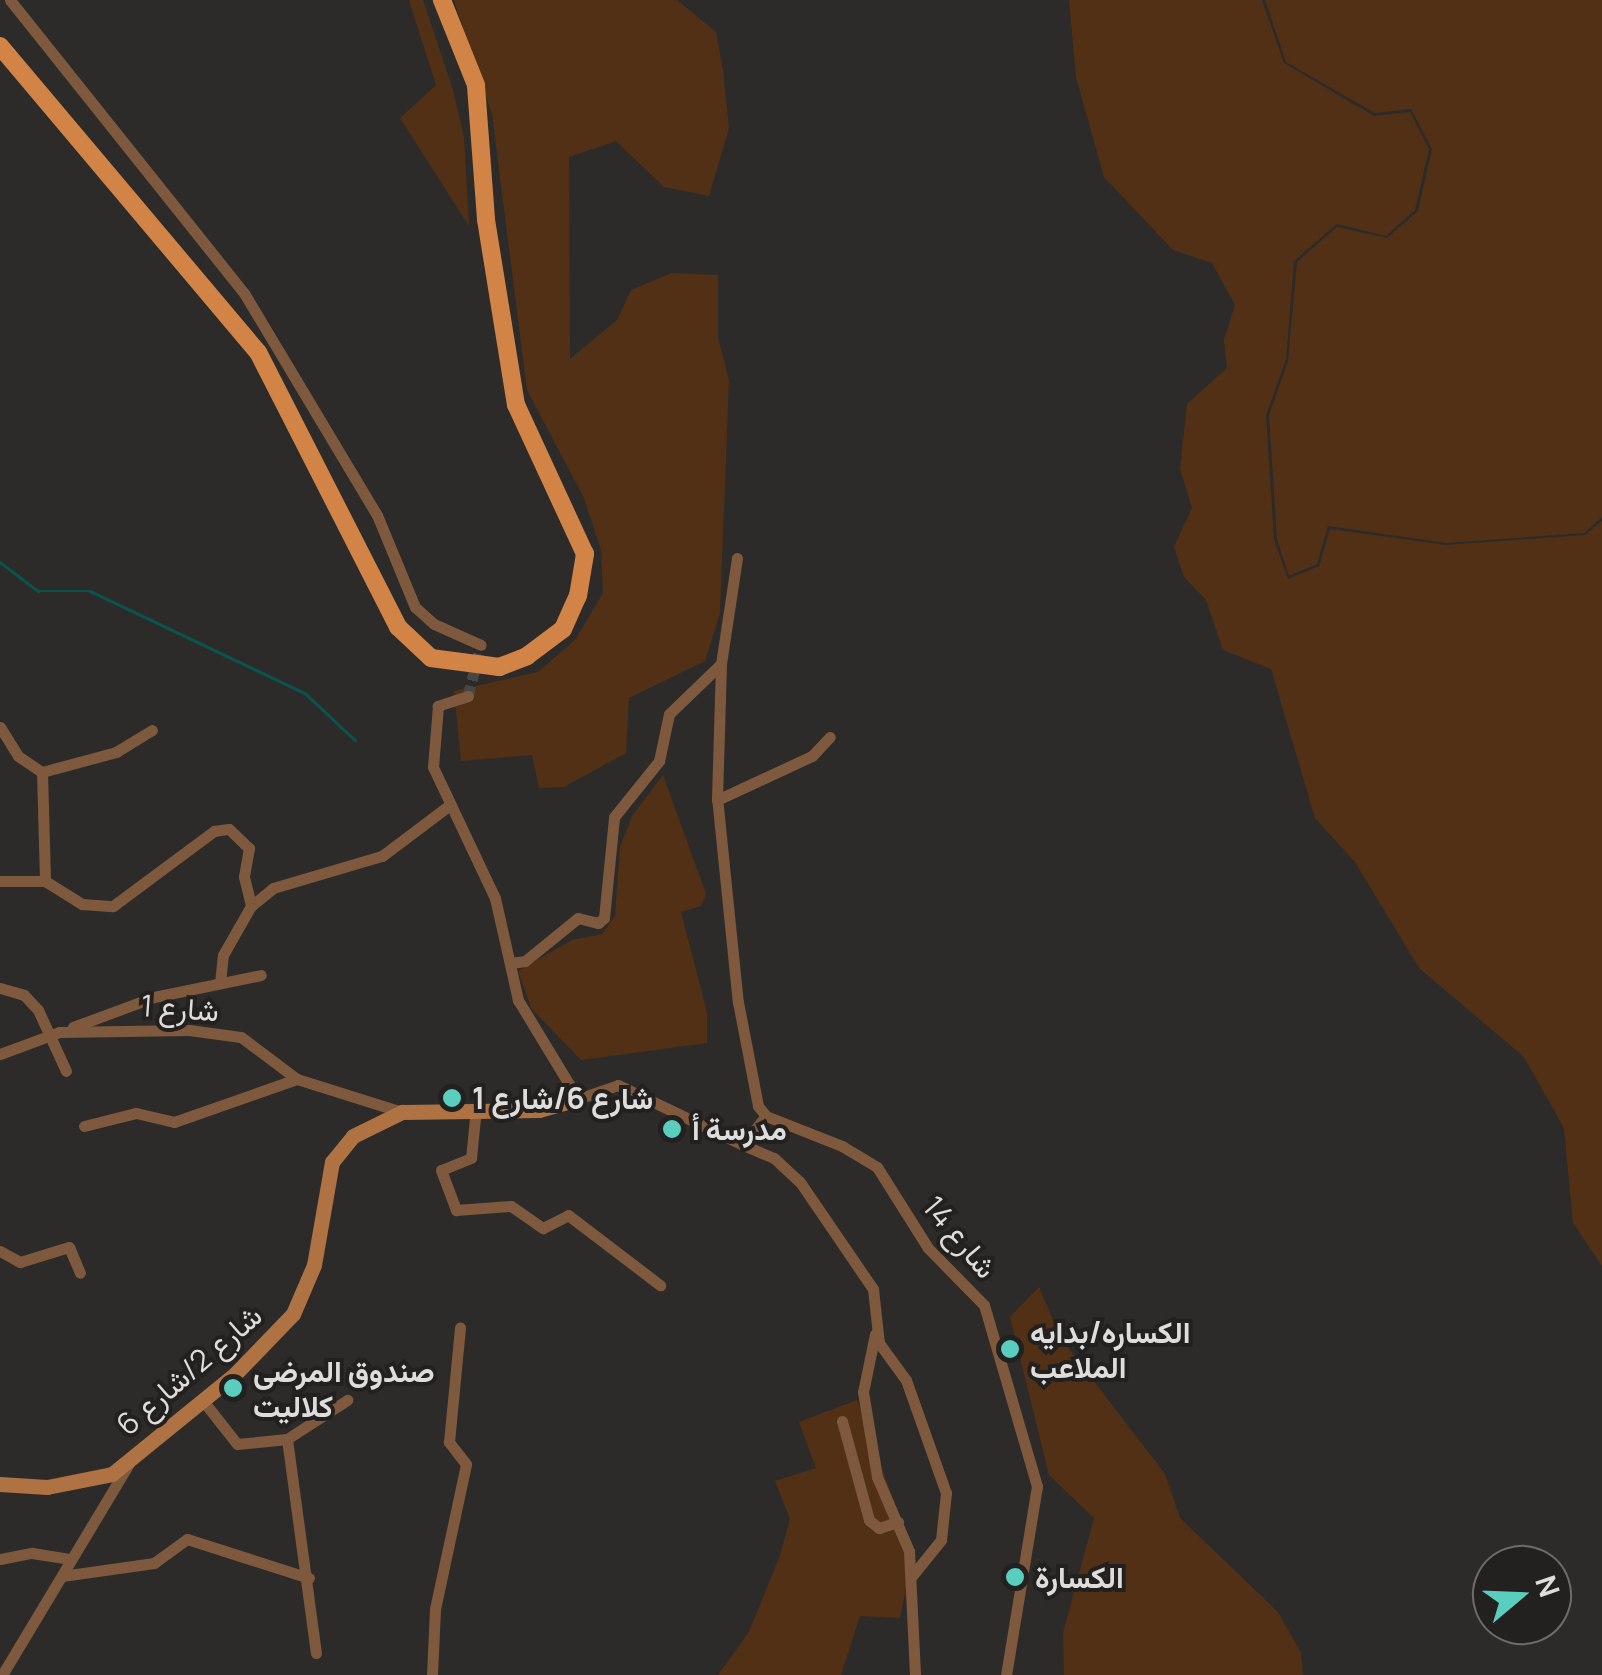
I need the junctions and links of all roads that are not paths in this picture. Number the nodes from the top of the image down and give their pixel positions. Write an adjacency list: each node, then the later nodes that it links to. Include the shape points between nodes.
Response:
1 (10, 0): 5 (street, via 244,293 377,516 415,607 434,624)
2 (442, 0): 3 (main road, via 476,84 486,218 516,405 585,554 578,596 563,629 499,667 431,658 398,627 258,352)
3 (0, 46)
4 (737, 558): 6 (street)
5 (481, 645)
6 (721, 664): 12 (street); 17 (street, via 669,714 659,761 614,817 604,918 578,918 524,961)
7 (468, 696): 13 (street, via 438,706 433,767)
8 (0, 727): 11 (street, via 18,756)
9 (152, 730): 11 (street, via 116,752)
10 (830, 737): 12 (street, via 812,756)
11 (42, 772): 15 (street)
12 (717, 800): 28 (street, via 738,1002 758,1106)
13 (448, 808): 16 (street, via 382,856 306,874); 17 (street, via 496,898)
14 (0, 881): 15 (street)
15 (45, 881): 16 (street, via 82,904 113,906 214,831 229,829 249,848 244,878)
16 (251, 906): 19 (street, via 224,955)
17 (510, 963): 25 (street, via 518,1000)
18 (261, 975): 19 (street)
19 (220, 983): 21 (street, via 154,997)
20 (0, 988): 21 (street, via 24,995)
21 (54, 1033): 22 (street, شارع 1); 23 (street); 24 (street, شارع 1, via 188,1030 241,1037)
22 (0, 1054)
23 (66, 1071)
24 (296, 1078): 27 (street, شارع 1); 29 (street, via 174,1122 136,1114)
25 (578, 1098): 26 (street, شارع 2/شارع 6, via 540,1110); 30 (street, via 618,1085)
26 (476, 1108): 27 (street, شارع 2/شارع 6); 33 (street, via 472,1158 440,1170 456,1210 511,1206 543,1228 568,1215)
27 (402, 1112): 37 (street, شارع 2/شارع 6, via 353,1136 332,1162 314,1265 293,1314)
28 (766, 1116): 30 (street); 52 (street, شارع 14, via 876,1167 928,1248 984,1305 1037,1486)
29 (84, 1126)
30 (744, 1146): 34 (street, via 774,1158 800,1182 873,1289)
31 (0, 1251): 32 (street, via 20,1262 68,1247)
32 (80, 1273)
33 (660, 1285)
34 (876, 1327): 42 (street, via 864,1392 877,1477); 46 (street, via 879,1344 906,1380 946,1493 941,1540)
35 (460, 1328): 50 (street, via 449,1442 466,1464 435,1609)
36 (347, 1400): 39 (street)
37 (204, 1402): 39 (street, via 237,1444); 40 (street, شارع 2/شارع 6)
38 (842, 1421): 42 (street, via 869,1520 879,1528)
39 (286, 1438): 47 (street)
40 (133, 1457): 41 (street, شارع 2/شارع 6, via 112,1474 80,1483); 44 (street, via 112,1502)
41 (0, 1484)
42 (898, 1522): 46 (street)
43 (0, 1559): 44 (street, via 32,1553)
44 (68, 1559): 45 (street)
45 (62, 1576): 47 (street, via 154,1563 187,1538); 49 (street)
46 (912, 1576): 51 (street)
47 (310, 1578): 48 (street)
48 (316, 1653)
49 (2, 1675)
50 (432, 1675)
51 (915, 1675)
52 (1006, 1675)

